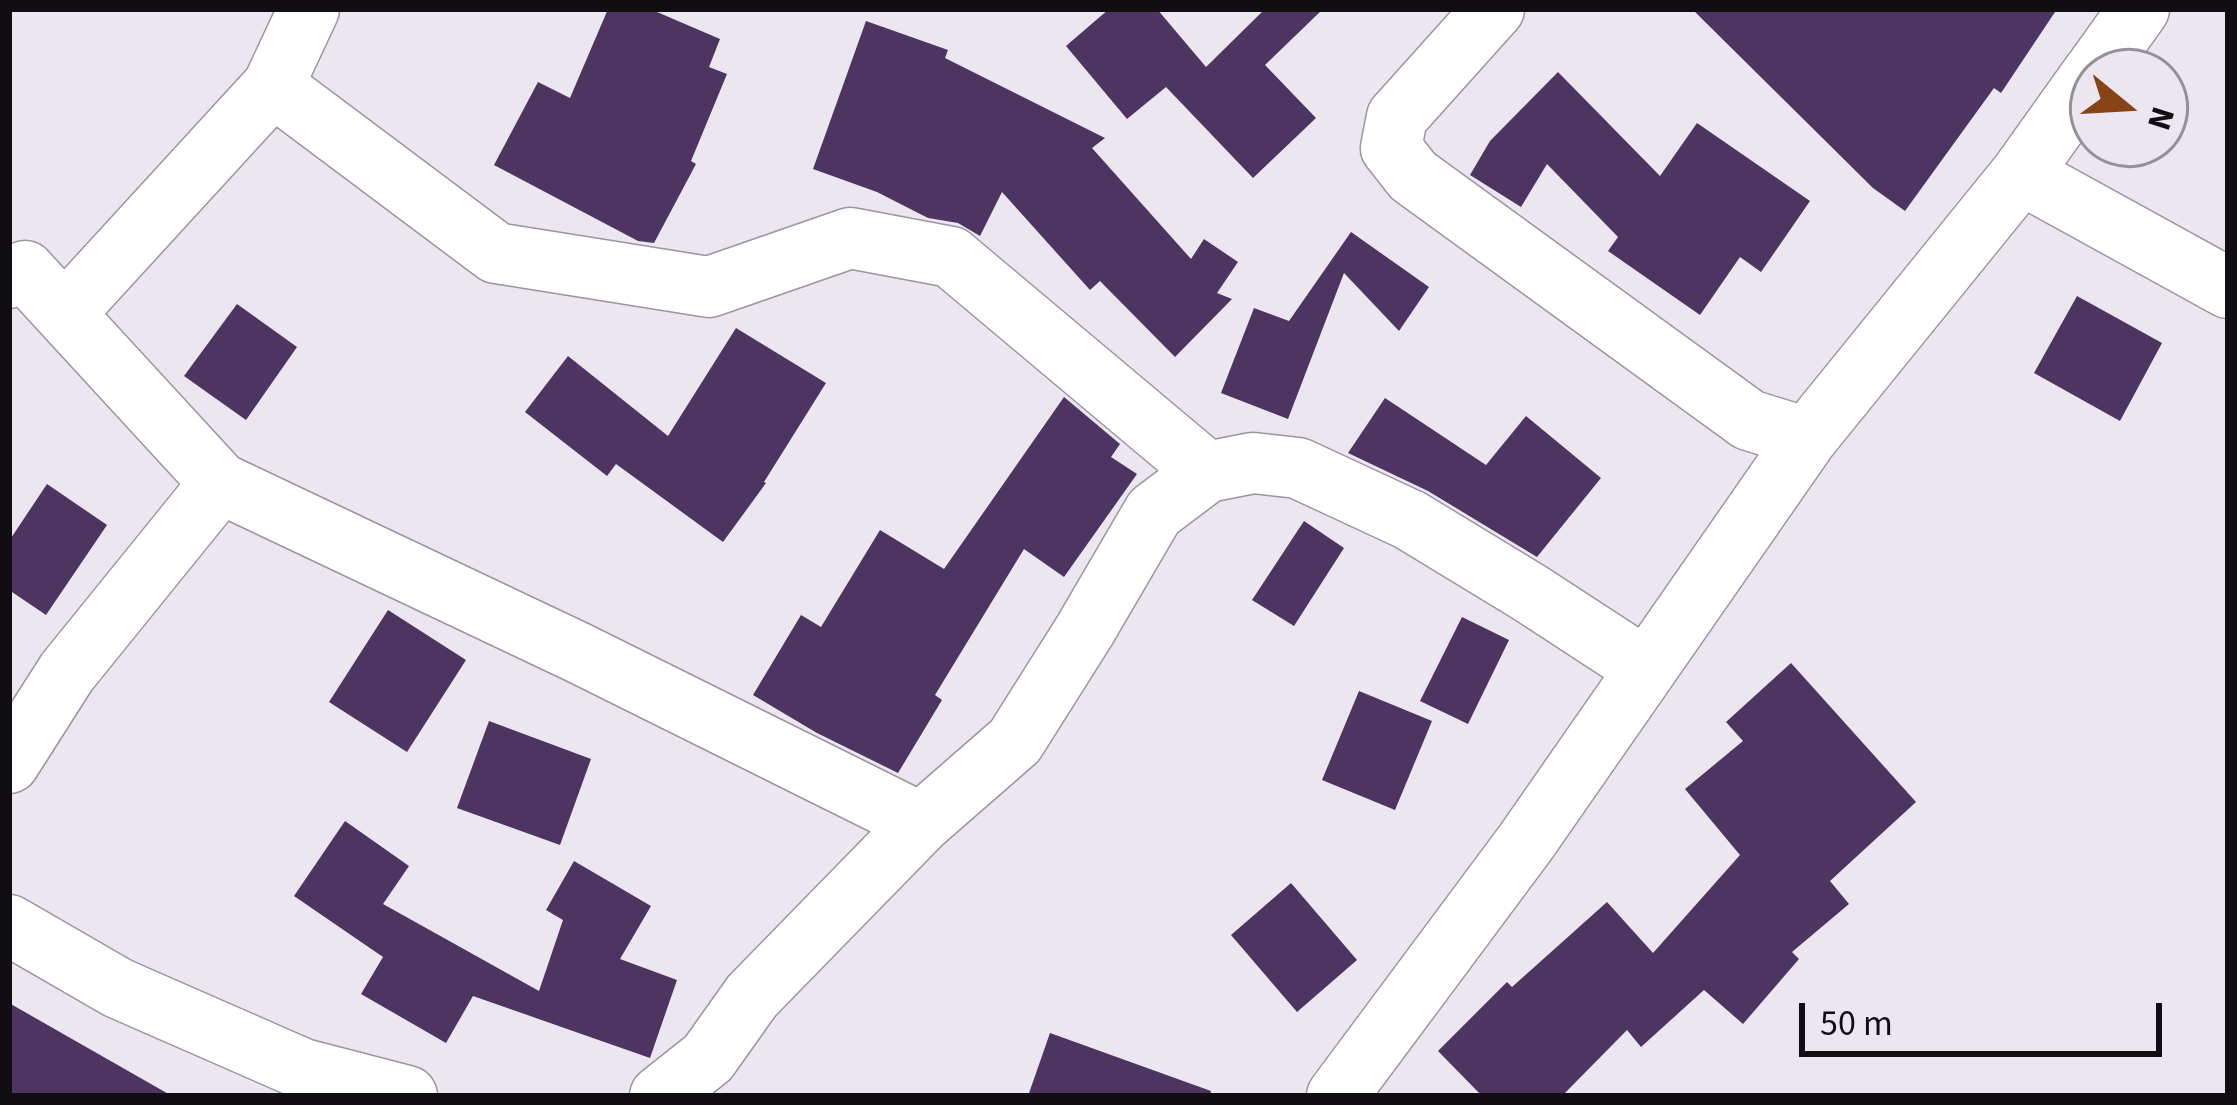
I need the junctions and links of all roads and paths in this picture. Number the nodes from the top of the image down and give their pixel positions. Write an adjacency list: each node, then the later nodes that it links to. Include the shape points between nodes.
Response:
1 (309, 9): 5 (street)
2 (1494, 9): 11 (street, via 1397,117 1390,148 1413,176 1749,420)
3 (2139, 9): 4 (street)
4 (2112, 48)
5 (273, 86): 10 (street); 12 (street, via 496,254 709,286 850,238 952,257)
6 (2069, 107): 7 (street)
7 (2020, 174): 9 (street); 11 (street)
8 (9, 278): 10 (street, via 25,271)
9 (2228, 288)
10 (64, 313): 13 (street)
11 (1807, 438): 14 (street)
12 (1207, 472): 14 (street, via 1253,463 1298,468 1410,520); 16 (street, via 1154,512 1016,741)
13 (220, 483): 15 (street, via 68,671); 16 (street)
14 (1645, 668): 20 (street)
15 (9, 763)
16 (922, 823): 19 (street, via 752,997 708,1058)
17 (9, 926): 18 (street, via 118,988 303,1069)
18 (407, 1096)
19 (660, 1096)
20 (1337, 1096)

